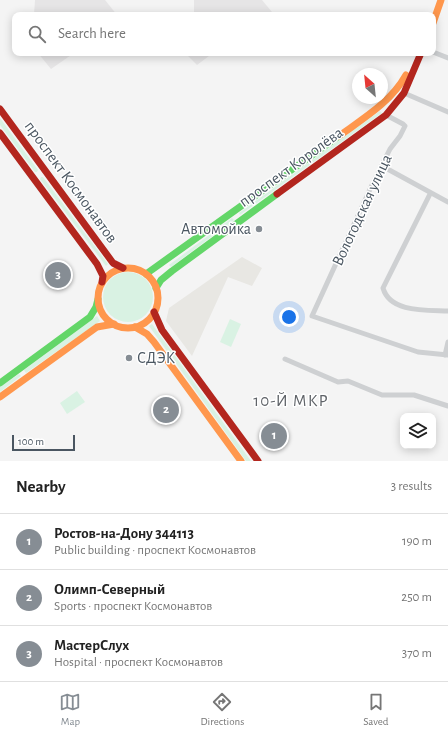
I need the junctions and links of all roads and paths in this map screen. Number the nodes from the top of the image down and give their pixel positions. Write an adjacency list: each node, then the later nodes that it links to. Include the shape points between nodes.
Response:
1 (436, 0): 3 (main road)
2 (441, 0): 4 (main road)
3 (431, 12)
4 (436, 14)
5 (436, 53): 8 (street)
6 (415, 56): 10 (main road, проспект Королёва, via 402,85)
7 (420, 56): 9 (main road, проспект Королёва)
8 (448, 58)
9 (404, 93): 12 (street); 13 (main road, проспект Королёва)
10 (379, 107): 13 (main road, via 384,109); 20 (main road, проспект Королёва)
11 (0, 109): 16 (main road, проспект Космонавтов)
12 (448, 112)
13 (386, 115): 15 (street, Вологодская улица, via 404,126); 21 (main road, проспект Королёва)
14 (0, 133): 17 (main road, проспект Космонавтов)
15 (382, 166): 18 (street); 32 (street, Вологодская улица, via 312,316 418,352)
16 (45, 171): 17 (main road); 22 (main road, проспект Космонавтов, via 113,263)
17 (34, 179): 24 (main road, проспект Космонавтов, via 100,270)
18 (430, 194): 19 (street); 28 (street, via 383,288 384,294 393,303 404,307)
19 (448, 202)
20 (236, 209): 21 (main road, via 238,217); 23 (main road, проспект Королёва)
21 (243, 219): 25 (main road, проспект Королёва, via 172,271)
22 (123, 268): 23 (main road, via 137,269); 24 (main road)
23 (146, 274): 25 (main road)
24 (102, 282): 26 (main road)
25 (156, 288): 27 (main road, via 158,303)
26 (98, 298): 29 (main road, via 104,315); 34 (main road, via 90,317)
27 (154, 312): 30 (main road, via 147,321); 40 (main road, via 162,330)
28 (448, 312)
29 (114, 324): 30 (main road); 35 (main road, via 97,327)
30 (135, 326): 39 (main road, via 154,342)
31 (448, 342): 32 (street)
32 (447, 355)
33 (285, 359): 38 (street, via 338,382 348,381 382,395 414,395)
34 (17, 371): 35 (main road, via 24,374); 36 (main road)
35 (24, 380): 37 (main road)
36 (0, 383)
37 (0, 398)
38 (448, 406)
39 (241, 461)
40 (258, 461)

